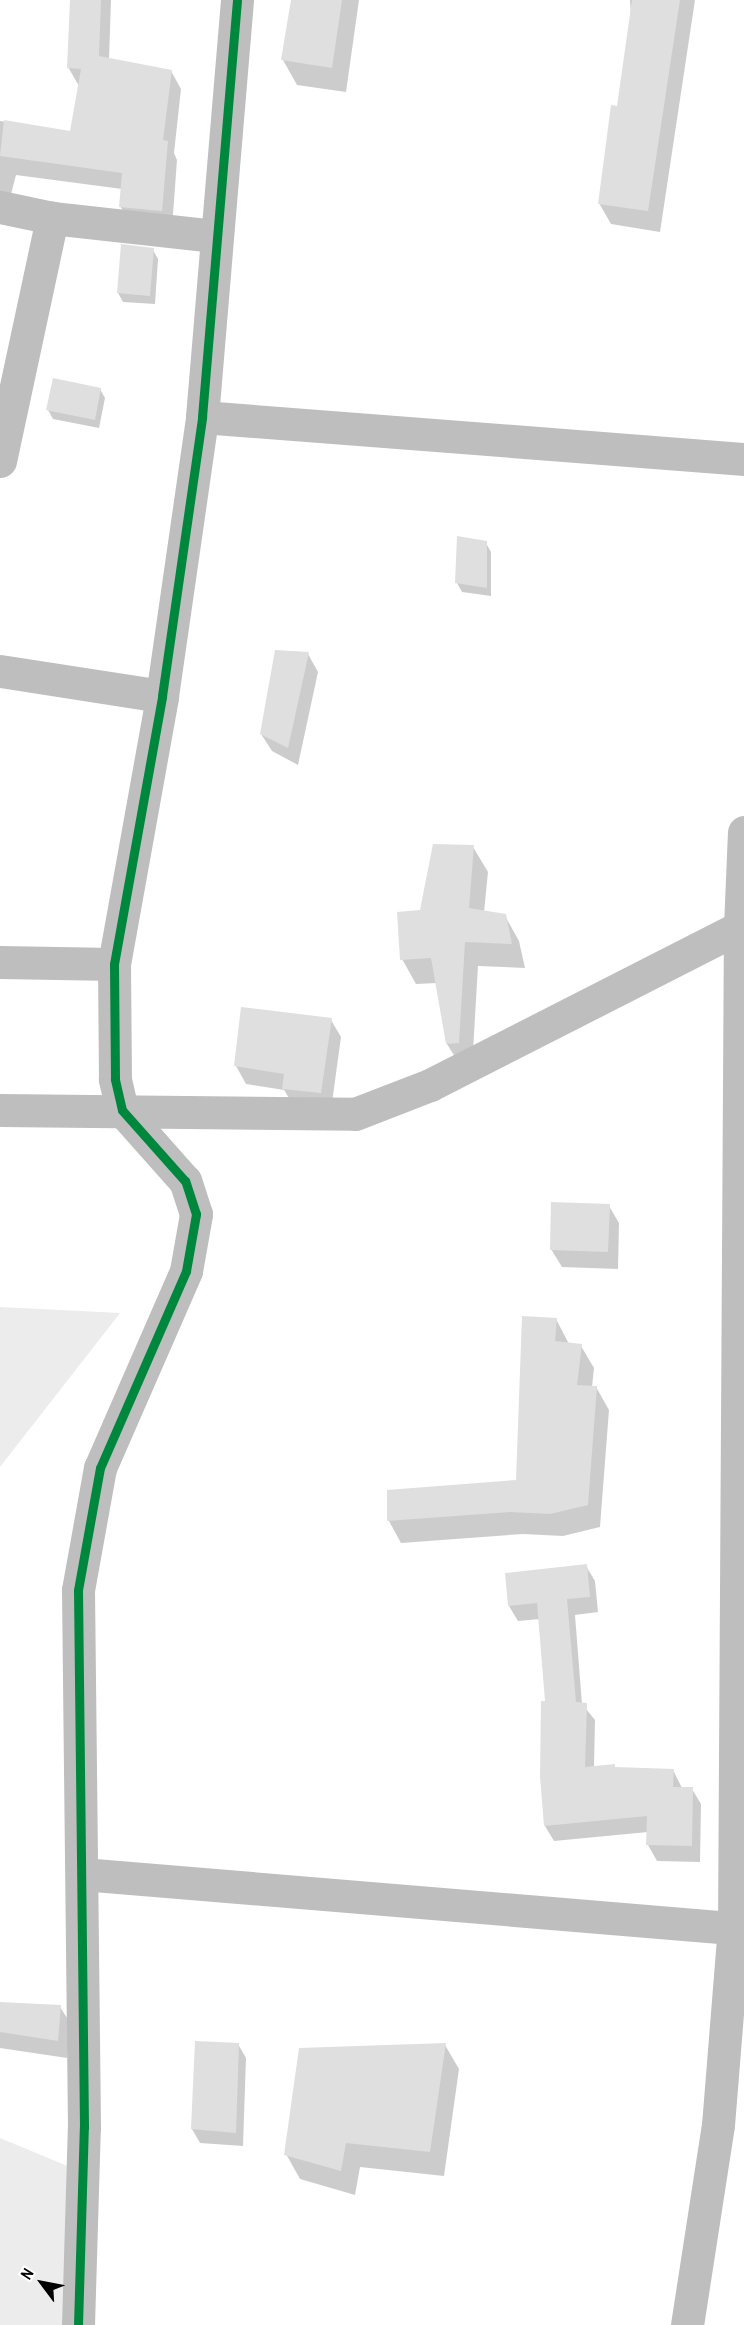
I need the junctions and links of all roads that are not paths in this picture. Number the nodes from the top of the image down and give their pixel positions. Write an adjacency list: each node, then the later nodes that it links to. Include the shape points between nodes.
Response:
1 (237, 0): 4 (street)
2 (0, 207): 3 (street)
3 (52, 218): 4 (street); 7 (street)
4 (215, 236): 5 (street)
5 (202, 417): 6 (street); 9 (street)
6 (744, 459)
7 (0, 461)
8 (0, 671): 9 (street)
9 (162, 696): 13 (street)
10 (744, 832): 11 (street)
11 (740, 927): 15 (street, via 430,1085 355,1114); 17 (street)
12 (0, 962): 13 (street)
13 (114, 964): 15 (street, via 115,1079)
14 (0, 1110): 15 (street)
15 (122, 1110): 16 (street, via 185,1181 196,1214 186,1271 100,1468 87,1520 78,1590)
16 (82, 1874): 17 (street); 18 (street, via 84,2127)
17 (739, 1928): 19 (street, via 718,2125)
18 (78, 2325)
19 (687, 2325)

